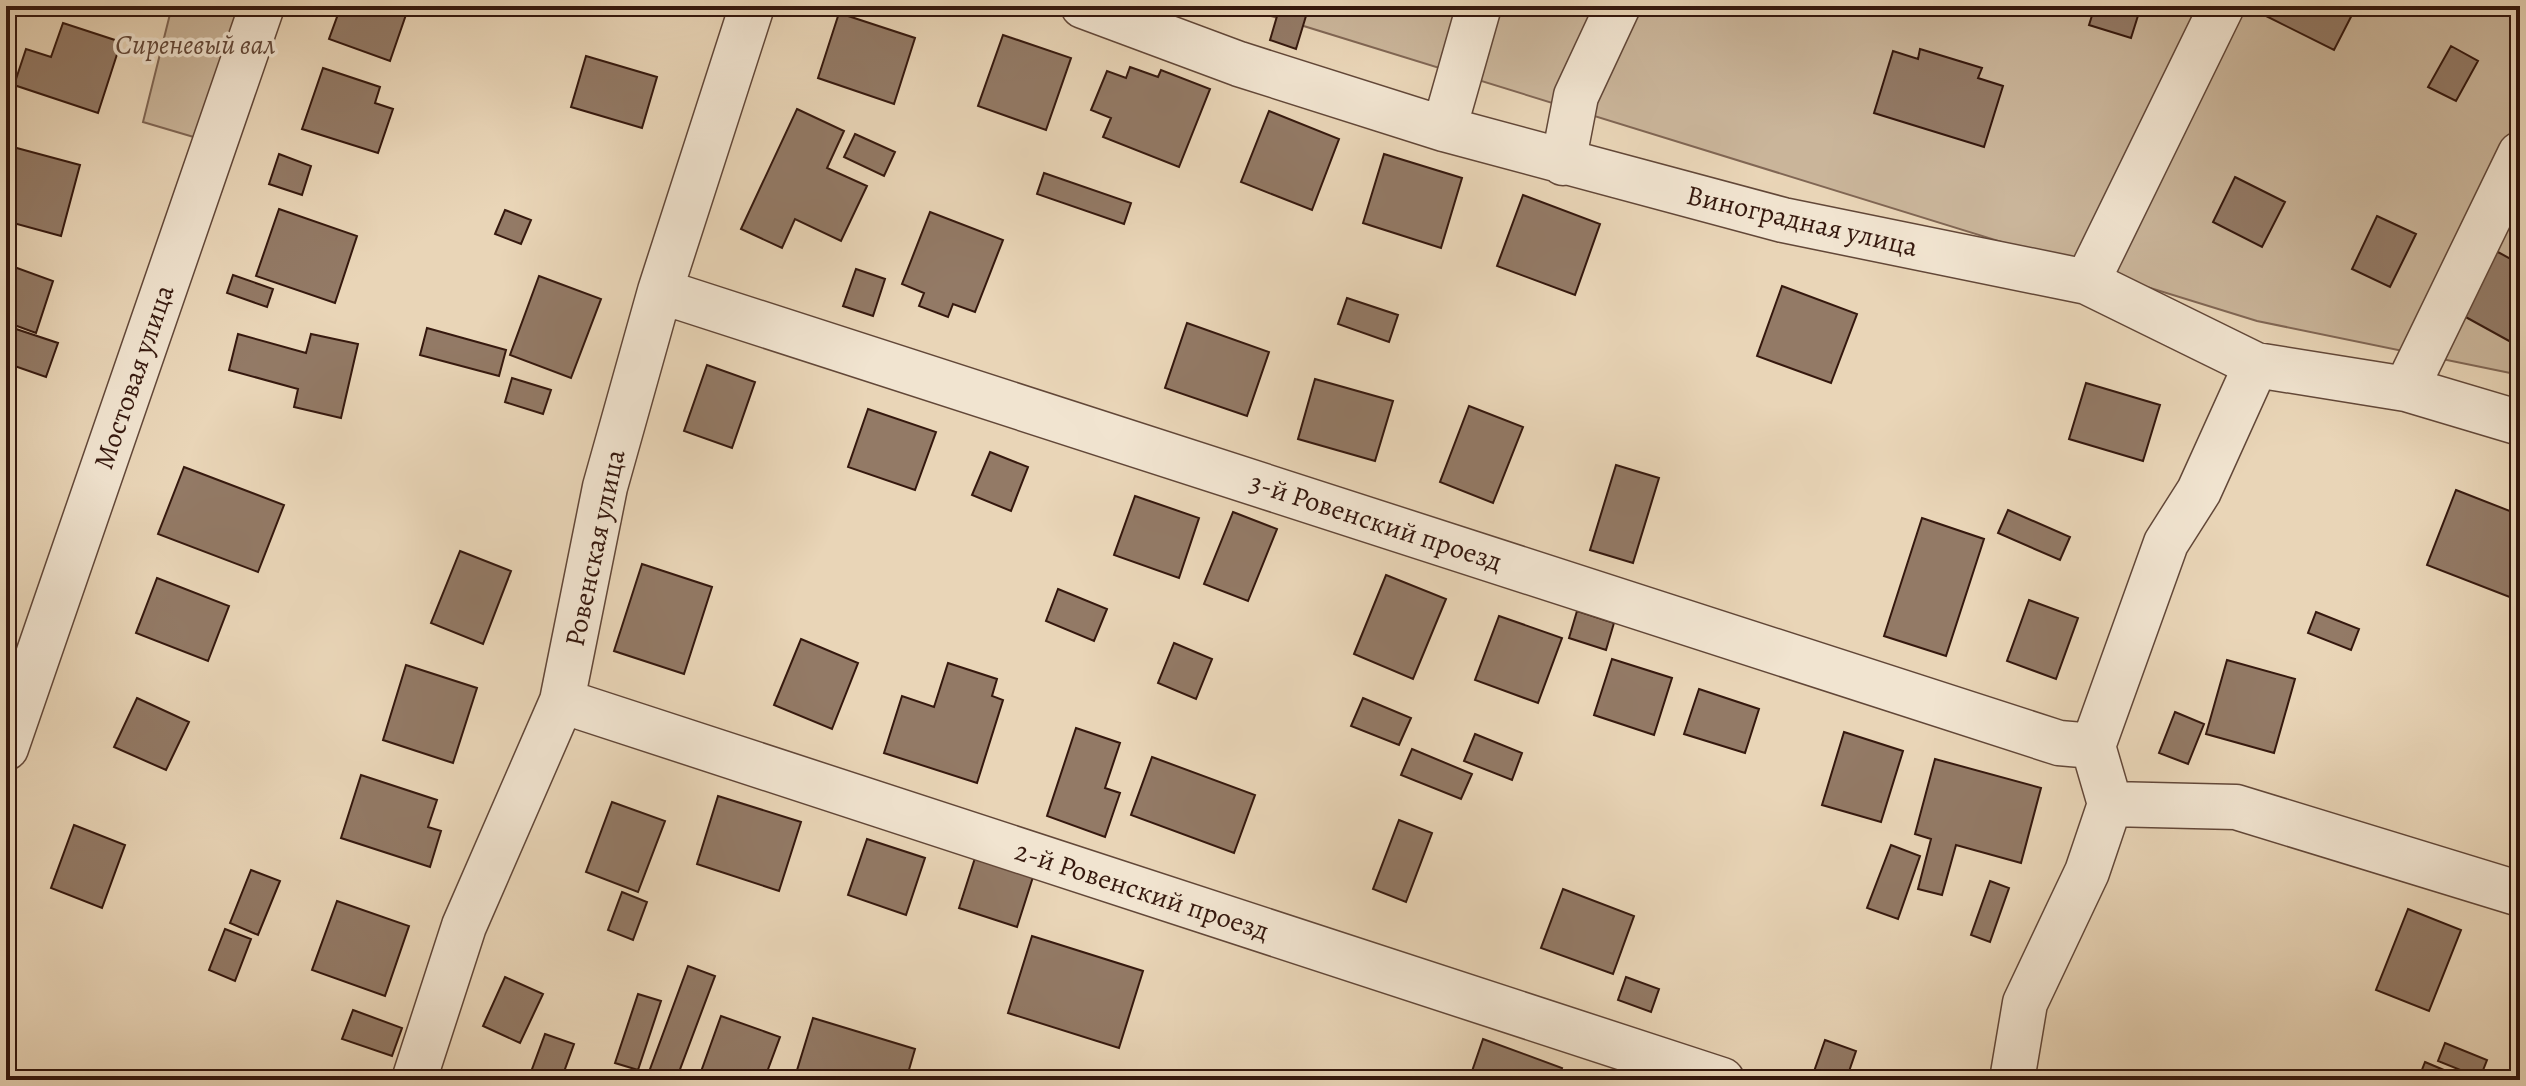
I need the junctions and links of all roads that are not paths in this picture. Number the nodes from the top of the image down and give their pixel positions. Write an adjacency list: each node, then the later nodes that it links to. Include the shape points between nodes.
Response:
1 (262, 6): 17 (street, Мостовая улица)
2 (752, 6): 11 (street, Ровенская улица)
3 (1083, 6): 7 (street, Виноградная улица, via 1239,64)
4 (1479, 6): 7 (street)
5 (1618, 6): 9 (street, via 1576,96)
6 (2222, 6): 10 (street)
7 (1444, 129): 9 (street, Виноградная улица)
8 (2520, 154): 13 (street)
9 (1563, 163): 10 (street, Виноградная улица, via 1783,220)
10 (2087, 282): 12 (street, Виноградная улица)
11 (660, 291): 15 (street, Ровенская улица, via 605,487); 16 (street, 3-й Ровенский проезд, via 2059,743)
12 (2256, 365): 13 (street, Виноградная улица); 16 (street, via 2199,491 2166,543)
13 (2406, 389): 14 (street, Виноградная улица)
14 (2520, 423)
15 (562, 701): 20 (street, Ровенская улица, via 464,926); 21 (street, 2-й Ровенский проезд)
16 (2093, 746): 18 (street)
17 (6, 748)
18 (2110, 804): 19 (street, via 2236,807); 22 (street, via 2087,872 2025,1003)
19 (2520, 894)
20 (414, 1080)
21 (1722, 1080)
22 (2012, 1080)

